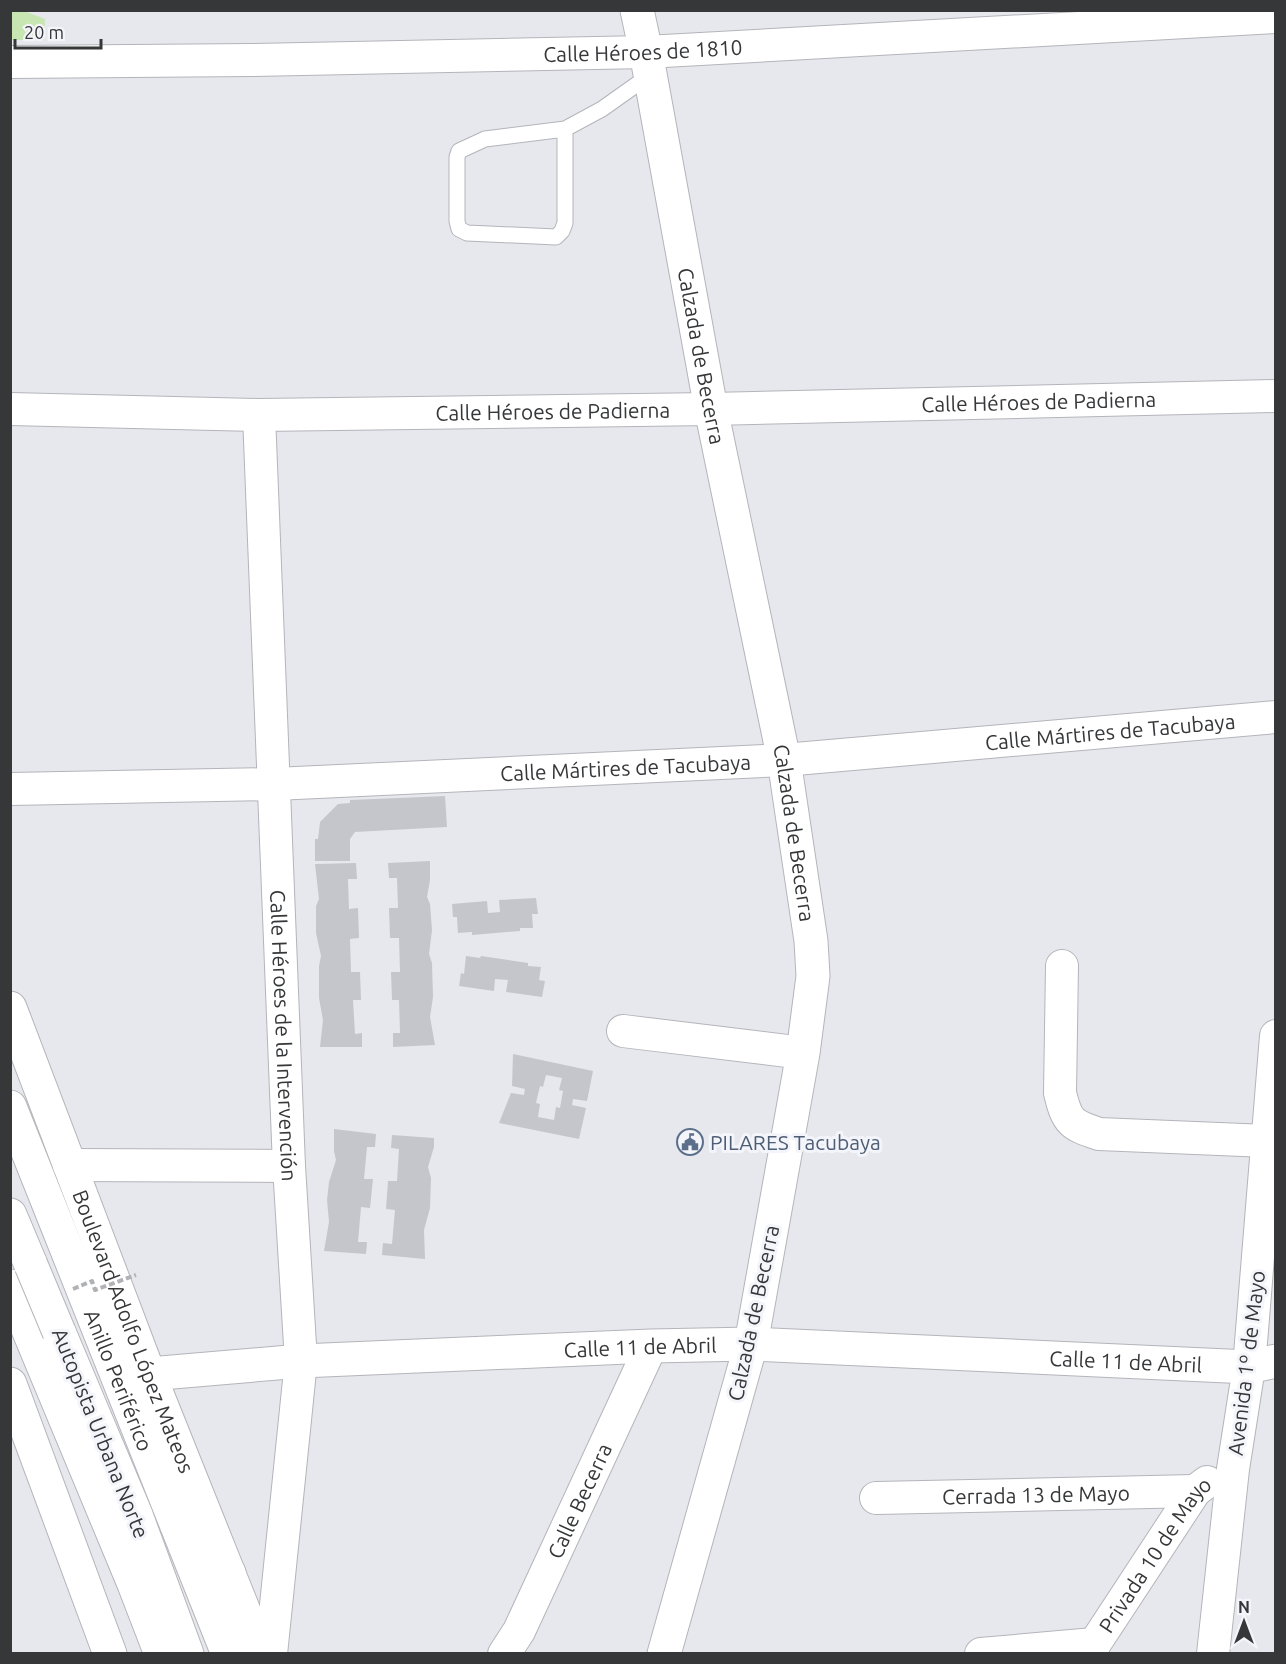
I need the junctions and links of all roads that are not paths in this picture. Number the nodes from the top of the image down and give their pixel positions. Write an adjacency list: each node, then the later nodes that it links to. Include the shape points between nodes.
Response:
1 (637, 10): 5 (main road, Calzada de Becerra)
2 (1244, 15): 3 (street, Calle Héroes de 1810); 5 (street, Calle Héroes de 1810)
3 (1275, 18)
4 (10, 62): 5 (street, Calle Héroes de 1810)
5 (648, 63): 6 (lane, via 602,109); 9 (main road, Calzada de Becerra)
6 (565, 129): 6 (lane, via 565,223 556,237 467,233 459,229 459,151 485,139)
7 (1275, 396): 9 (street, Calle Héroes de Padierna)
8 (10, 409): 10 (street, Calle Héroes de Padierna)
9 (711, 409): 10 (street, Calle Héroes de Padierna); 12 (main road, Calzada de Becerra)
10 (259, 415): 13 (street, Calle Héroes de la Intervención)
11 (1275, 717): 12 (street, Calle Mártires de Tacubaya)
12 (784, 760): 13 (street, Calle Mártires de Tacubaya); 19 (main road, Calzada de Becerra, via 811,941 813,975)
13 (275, 784): 14 (street, Calle Mártires de Tacubaya); 24 (street, Calle Héroes de la Intervención)
14 (10, 789)
15 (1062, 966): 21 (street, via 1060,1093 1065,1113 1078,1128 1099,1134)
16 (11, 1008): 23 (main road, Boulevard Adolfo López Mateos)
17 (623, 1031): 19 (street)
18 (1275, 1036): 21 (street, Avenida 1º de Mayo)
19 (803, 1053): 27 (main road, Calzada de Becerra)
20 (10, 1107): 42 (main road, Anillo Periférico)
21 (1267, 1141): 30 (street, Avenida 1º de Mayo)
22 (10, 1156): 41 (main road, Autopista Urbana Norte)
23 (69, 1165): 24 (street); 31 (main road, Boulevard Adolfo López Mateos)
24 (289, 1166): 29 (street, Calle Héroes de la Intervención)
25 (10, 1215): 40 (main road, Autopista Urbana Norte, bridge, via 136,1515)
26 (10, 1286): 39 (main road)
27 (751, 1344): 28 (main road, Calle 11 de Abril); 30 (main road, Calle 11 de Abril); 47 (main road, Calzada de Becerra)
28 (651, 1346): 29 (main road, Calle 11 de Abril); 46 (street, Calle Becerra, via 519,1631)
29 (301, 1361): 31 (main road, Calle 11 de Abril); 45 (street, Calle Héroes de la Intervención)
30 (1262, 1364): 33 (street, Avenida 1º de Mayo)
31 (149, 1374): 36 (main road, Boulevard Adolfo López Mateos)
32 (10, 1384): 38 (main road)
33 (1233, 1469): 34 (street, Privada 10 de Mayo); 49 (street, Avenida 1º de Mayo)
34 (1196, 1491): 35 (street, Cerrada 13 de Mayo); 37 (street, Privada 10 de Mayo)
35 (876, 1498)
36 (229, 1573): 43 (main road); 44 (main road, Boulevard Adolfo López Mateos)
37 (1091, 1649): 48 (street)
38 (110, 1653)
39 (161, 1653)
40 (187, 1653)
41 (220, 1653)
42 (228, 1653)
43 (237, 1653)
44 (261, 1653)
45 (271, 1653)
46 (504, 1653)
47 (664, 1653)
48 (981, 1653)
49 (1213, 1653)

